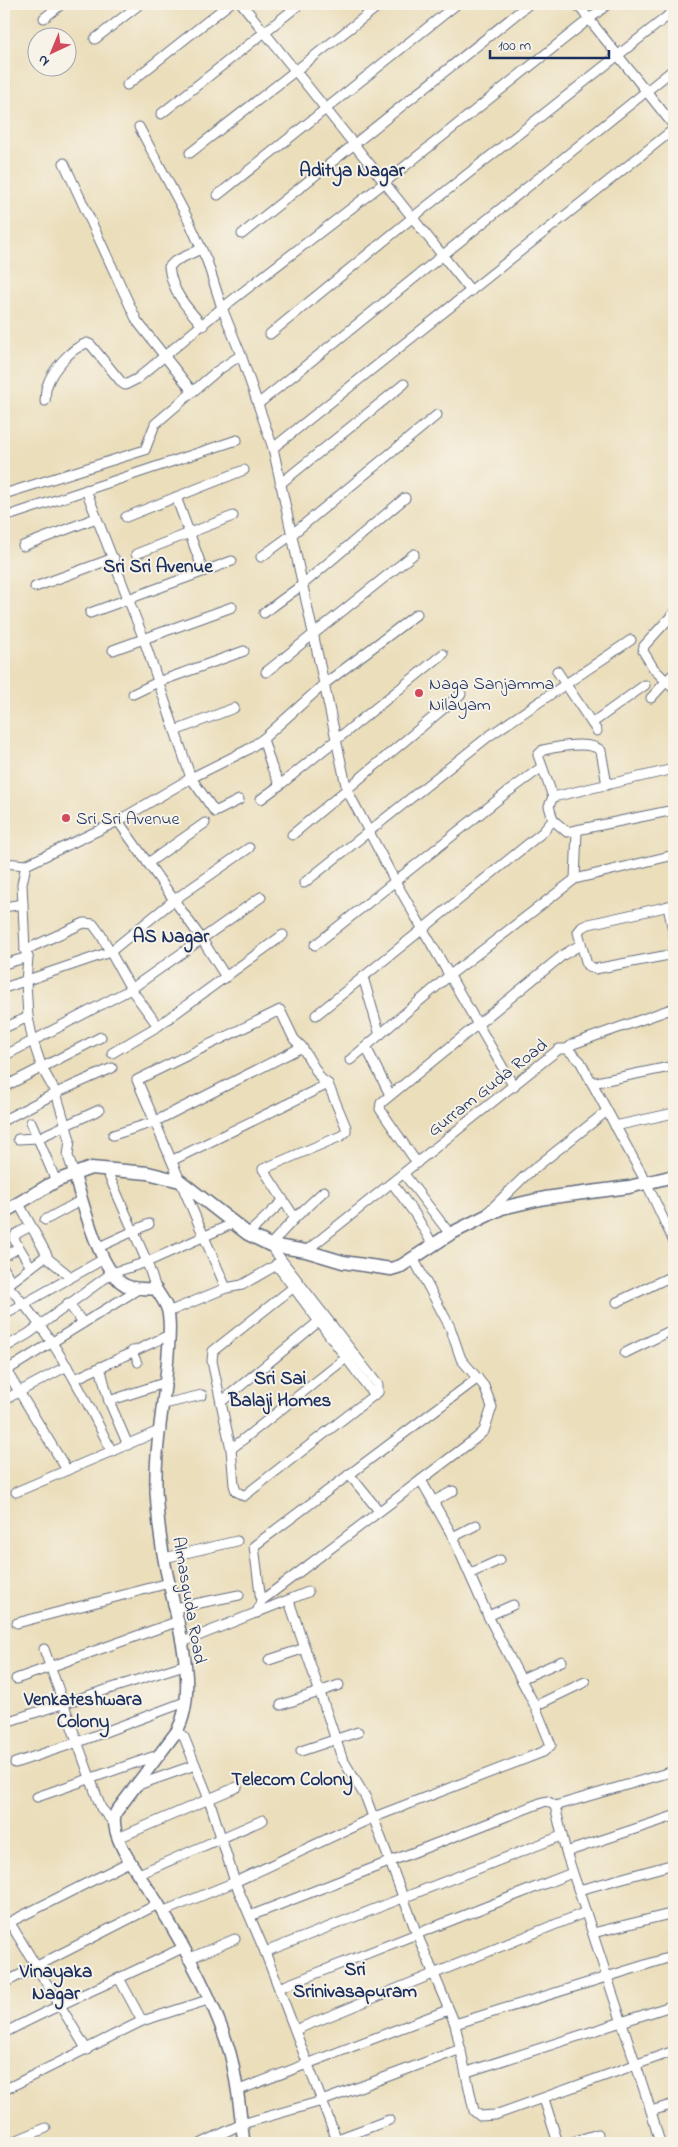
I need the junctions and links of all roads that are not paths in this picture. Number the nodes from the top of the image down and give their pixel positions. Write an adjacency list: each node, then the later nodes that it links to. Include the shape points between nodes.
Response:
1 (62, 4): 12 (street)
2 (140, 4): 15 (street)
3 (229, 4): 19 (street)
4 (242, 4): 14 (street)
5 (300, 4): 14 (street)
6 (381, 4): 18 (street)
7 (457, 4): 21 (street)
8 (529, 4): 25 (street)
9 (577, 4): 13 (street)
10 (608, 4): 13 (street)
11 (674, 11): 16 (street)
12 (44, 18)
13 (590, 19): 16 (street); 28 (street)
14 (264, 32): 18 (street); 22 (street)
15 (95, 39)
16 (619, 55): 20 (street); 30 (street)
17 (674, 69): 20 (street)
18 (295, 71): 21 (street); 26 (street)
19 (127, 85)
20 (645, 92): 24 (street); 33 (street)
21 (326, 110): 25 (street); 29 (street)
22 (161, 114)
23 (139, 127): 32 (street)
24 (674, 128): 34 (street)
25 (354, 145): 28 (street); 31 (street)
26 (190, 153)
27 (64, 163): 39 (street, via 137,321)
28 (384, 183): 30 (street); 35 (street)
29 (218, 195)
30 (412, 218): 33 (street); 37 (street)
31 (242, 234)
32 (201, 249): 35 (street); 36 (street, via 169,267 183,305)
33 (442, 255): 34 (street); 43 (street)
34 (471, 291): 46 (street)
35 (222, 308): 36 (street); 38 (street)
36 (202, 326): 39 (street)
37 (270, 334)
38 (241, 355): 41 (street); 43 (street)
39 (164, 358): 41 (street); 42 (street, via 126,385 118,380 91,345 81,345 52,376 46,386)
40 (404, 384): 48 (street)
41 (192, 391): 50 (street, via 155,424 145,450)
42 (45, 401)
43 (258, 404): 46 (street)
44 (437, 415): 58 (street)
45 (236, 440): 49 (street)
46 (273, 448): 48 (street)
47 (244, 470): 51 (street)
48 (280, 484): 58 (street)
49 (86, 490): 53 (street); 56 (street)
50 (4, 494)
51 (176, 497): 55 (street); 57 (street)
52 (405, 498): 66 (street)
53 (14, 514)
54 (233, 516): 57 (street)
55 (126, 517)
56 (96, 518): 59 (street); 63 (street)
57 (189, 533): 60 (street); 65 (street)
58 (290, 536): 62 (street); 66 (street)
59 (22, 546)
60 (136, 554)
61 (414, 554): 74 (street)
62 (261, 557)
63 (114, 558): 67 (street); 68 (street)
64 (232, 561): 65 (street)
65 (203, 570): 68 (street)
66 (302, 585): 70 (street); 74 (street)
67 (35, 587)
68 (129, 600): 72 (street); 75 (street)
69 (232, 607): 75 (street)
70 (264, 613)
71 (674, 613): 84 (street, via 644,646 643,652)
72 (90, 614)
73 (418, 614): 87 (street)
74 (314, 634): 81 (street); 87 (street)
75 (143, 637): 77 (street); 83 (street)
76 (631, 640): 85 (street)
77 (113, 650)
78 (244, 651): 83 (street)
79 (444, 654): 97 (street)
80 (557, 671): 85 (street)
81 (266, 672)
82 (674, 673): 84 (street)
83 (158, 682): 89 (street); 94 (street)
84 (666, 682): 88 (street); 91 (street)
85 (566, 684): 93 (street); 112 (street, via 488,736)
86 (645, 685): 93 (street)
87 (323, 686): 96 (street); 97 (street)
88 (674, 689)
89 (133, 694)
90 (461, 694): 103 (street)
91 (651, 698)
92 (234, 708): 94 (street)
93 (592, 723): 95 (street)
94 (175, 731): 100 (street)
95 (597, 732)
96 (263, 739): 100 (street); 101 (street)
97 (335, 740): 101 (street); 103 (street)
98 (542, 767): 102 (street, via 538,755 543,750 595,746 601,751); 104 (street); 120 (street)
99 (674, 769): 102 (street)
100 (192, 778): 105 (street, via 215,812); 109 (street)
101 (280, 785): 106 (street)
102 (607, 785): 104 (street)
103 (347, 790): 112 (street); 113 (street)
104 (553, 797): 108 (street, via 549,806)
105 (239, 800)
106 (261, 800)
107 (674, 810): 111 (street)
108 (553, 820): 111 (street, via 567,832); 127 (street, via 502,866)
109 (118, 821): 117 (street); 118 (street)
110 (205, 823): 117 (street)
111 (577, 831): 119 (street)
112 (368, 833): 120 (street); 121 (street)
113 (292, 835)
114 (249, 848): 123 (street)
115 (674, 855): 119 (street)
116 (4, 863): 118 (street)
117 (148, 863): 123 (street)
118 (26, 865): 124 (street, via 22,884)
119 (575, 880): 137 (street)
120 (395, 881): 127 (street); 131 (street)
121 (304, 883)
122 (261, 897): 130 (street)
123 (174, 900): 130 (street); 133 (street)
124 (23, 904): 126 (street); 134 (street)
125 (671, 906): 129 (street); 132 (street, via 585,925 578,932)
126 (4, 907)
127 (422, 928): 137 (street); 139 (street)
128 (283, 935): 138 (street)
129 (674, 936)
130 (201, 938): 138 (street); 142 (street)
131 (315, 945)
132 (580, 945): 135 (street, via 588,965 595,969); 146 (street)
133 (110, 952): 134 (street, via 102,935 92,924 84,923); 140 (street); 142 (street)
134 (26, 953): 136 (street); 140 (street)
135 (674, 954)
136 (4, 964)
137 (450, 975): 146 (street); 149 (street)
138 (226, 977): 147 (street)
139 (362, 977): 144 (street); 149 (street)
140 (26, 982): 141 (street); 145 (street)
141 (4, 988)
142 (131, 989): 147 (street); 151 (street)
143 (674, 1008): 154 (street, via 573,1044)
144 (316, 1015)
145 (28, 1017): 148 (street); 151 (street)
146 (477, 1024): 164 (street); 166 (street)
147 (158, 1026): 155 (street)
148 (4, 1028)
149 (380, 1035): 153 (street)
150 (100, 1037): 159 (street)
151 (33, 1041): 156 (street); 159 (street)
152 (302, 1047): 162 (street, via 321,1079); 172 (street); 172 (street, via 286,1027 280,1010 137,1080)
153 (366, 1047): 157 (street); 166 (street)
154 (567, 1049): 161 (street, Gurram Guda Road, via 580,1061); 164 (street, Gurram Guda Road, via 559,1049)
155 (112, 1053)
156 (4, 1056)
157 (350, 1060)
158 (674, 1066): 161 (street)
159 (42, 1068): 163 (street); 165 (street)
160 (112, 1068): 165 (street)
161 (592, 1083): 168 (street, Gurram Guda Road)
162 (328, 1084): 178 (street); 190 (street, via 346,1132 263,1168)
163 (4, 1087)
164 (514, 1087): 179 (street, Gurram Guda Road)
165 (56, 1093): 170 (street); 173 (street)
166 (390, 1094): 179 (street, via 381,1102 380,1109)
167 (99, 1110): 173 (street)
168 (607, 1111): 174 (street, Gurram Guda Road); 194 (street, via 525,1176)
169 (674, 1113): 174 (street)
170 (4, 1120)
171 (31, 1122): 176 (street)
172 (154, 1122): 175 (street); 178 (street)
173 (66, 1125): 176 (street); 181 (street, via 70,1140 68,1156)
174 (615, 1126): 186 (street, Gurram Guda Road)
175 (113, 1136)
176 (38, 1138): 177 (street); 185 (street)
177 (18, 1139)
178 (173, 1160): 184 (street)
179 (417, 1163): 182 (street, Gurram Guda Road)
180 (106, 1169): 181 (main road, via 91,1168); 184 (main road, via 148,1172); 199 (street)
181 (74, 1174): 185 (main road); 189 (street)
182 (404, 1174): 187 (street, Gurram Guda Road); 201 (street)
183 (674, 1176): 186 (main road)
184 (180, 1181): 196 (main road); 202 (street)
185 (56, 1182): 191 (main road)
186 (646, 1182): 194 (main road, via 545,1198 502,1208); 203 (street, Gurram Guda Road)
187 (392, 1183): 205 (street, via 415,1214); 208 (street, Gurram Guda Road)
188 (324, 1191): 193 (street)
189 (82, 1200): 195 (street); 206 (street)
190 (283, 1201): 193 (street); 200 (street)
191 (19, 1204): 192 (main road); 198 (street)
192 (4, 1212)
193 (295, 1218): 204 (street)
194 (481, 1219): 201 (main road)
195 (45, 1220)
196 (234, 1223): 200 (main road); 202 (street)
197 (149, 1224): 199 (street)
198 (31, 1226): 207 (street, via 16,1234 14,1239); 210 (street)
199 (134, 1232): 206 (street); 213 (street)
200 (248, 1234): 204 (main road)
201 (450, 1234): 205 (main road)
202 (203, 1238): 213 (street); 224 (street)
203 (674, 1242)
204 (270, 1245): 208 (main road); 214 (street)
205 (432, 1245): 211 (main road)
206 (99, 1247): 212 (street)
207 (18, 1248): 209 (street); 215 (street)
208 (306, 1251): 211 (main road, via 391,1269)
209 (4, 1256)
210 (46, 1257): 215 (street); 219 (street)
211 (413, 1258): 246 (street, via 450,1327 461,1360)
212 (102, 1260): 217 (street); 219 (street)
213 (147, 1262): 217 (street); 225 (street)
214 (279, 1263): 222 (street); 224 (street, via 242,1285)
215 (31, 1267): 220 (street)
216 (4, 1269): 220 (street)
217 (112, 1273): 221 (street); 229 (street)
218 (674, 1275): 227 (street)
219 (71, 1277): 228 (street)
220 (10, 1283): 228 (street, via 9,1288)
221 (126, 1285): 223 (street); 226 (street)
222 (296, 1285): 232 (street); 253 (street, via 213,1351)
223 (140, 1288): 225 (street); 226 (street)
224 (226, 1288): 230 (street)
225 (156, 1289): 230 (street, Almasguda Road)
226 (123, 1300): 233 (street)
227 (617, 1302)
228 (24, 1303): 231 (street); 234 (street)
229 (68, 1303): 233 (street); 234 (street)
230 (168, 1312): 236 (street, Almasguda Road)
231 (4, 1315)
232 (322, 1319): 241 (street); 253 (street)
233 (83, 1323): 237 (street)
234 (40, 1324): 237 (street); 238 (street)
235 (674, 1329): 240 (street)
236 (169, 1335): 239 (street); 248 (street, Almasguda Road)
237 (52, 1342): 243 (street); 245 (street)
238 (4, 1348)
239 (132, 1350): 242 (street); 244 (street)
240 (625, 1353)
241 (350, 1355): 257 (street); 257 (street, via 378,1385 378,1392 244,1496 236,1491 234,1485)
242 (138, 1363)
243 (68, 1366): 247 (street); 249 (street)
244 (100, 1367): 247 (street); 252 (street)
245 (5, 1370): 249 (street)
246 (478, 1378): 260 (street); 261 (street, via 492,1407 484,1430)
247 (75, 1379): 258 (street)
248 (166, 1382): 252 (street); 254 (street, Almasguda Road)
249 (18, 1393): 251 (street); 259 (street)
250 (202, 1395): 254 (street)
251 (4, 1400)
252 (110, 1401): 256 (street)
253 (220, 1402): 257 (street)
254 (164, 1404): 255 (street, Almasguda Road)
255 (161, 1430): 256 (street); 269 (street, Almasguda Road, via 156,1504)
256 (128, 1445): 258 (street)
257 (231, 1449)
258 (112, 1452): 259 (street)
259 (67, 1470): 263 (street)
260 (350, 1474): 265 (street); 276 (street, via 254,1546)
261 (421, 1480): 264 (street); 265 (street)
262 (453, 1491): 264 (street)
263 (16, 1492)
264 (434, 1501): 267 (street)
265 (379, 1511): 276 (street)
266 (476, 1525): 267 (street)
267 (453, 1537): 271 (street)
268 (236, 1541): 269 (street)
269 (164, 1558): 272 (street, Almasguda Road)
270 (500, 1560): 271 (street)
271 (471, 1573): 280 (street)
272 (169, 1583): 278 (street, Almasguda Road); 282 (street)
273 (308, 1592): 275 (street)
274 (239, 1595): 278 (street)
275 (289, 1601): 279 (street); 284 (street)
276 (261, 1602): 279 (street)
277 (514, 1605): 280 (street)
278 (175, 1608): 281 (street, Almasguda Road)
279 (257, 1613): 283 (street)
280 (488, 1616): 291 (street)
281 (179, 1622): 283 (street, Almasguda Road); 289 (street)
282 (17, 1623)
283 (183, 1642): 288 (street, Almasguda Road)
284 (304, 1648): 286 (street); 294 (street)
285 (44, 1649): 289 (street)
286 (269, 1660)
287 (562, 1661): 291 (street)
288 (184, 1665): 295 (street, Almasguda Road, via 187,1682); 296 (street)
289 (49, 1666): 290 (street); 296 (street)
290 (16, 1679)
291 (521, 1679): 298 (street)
292 (585, 1682): 298 (street)
293 (339, 1686): 294 (street)
294 (320, 1692): 297 (street); 302 (street)
295 (185, 1702): 300 (street, Almasguda Road); 303 (street)
296 (63, 1703): 299 (street); 303 (street)
297 (281, 1705)
298 (535, 1706): 316 (street, via 550,1740 548,1749)
299 (9, 1721)
300 (177, 1731): 305 (street, Almasguda Road); 307 (street, via 184,1737)
301 (358, 1732): 302 (street)
302 (336, 1739): 304 (street); 316 (street, via 342,1758 366,1798)
303 (78, 1742): 306 (street); 309 (street)
304 (300, 1751)
305 (161, 1754): 309 (street); 310 (street, Almasguda Road)
306 (15, 1763)
307 (195, 1764): 310 (street); 313 (street)
308 (674, 1771): 314 (street)
309 (92, 1780): 312 (street); 318 (street, via 101,1808)
310 (138, 1785): 318 (street, Almasguda Road)
311 (237, 1787): 313 (street)
312 (37, 1797)
313 (209, 1800): 320 (street); 321 (street)
314 (555, 1806): 319 (street); 324 (street, via 542,1802)
315 (674, 1816): 322 (street)
316 (372, 1818): 324 (street); 328 (street)
317 (264, 1820): 321 (street)
318 (112, 1821): 320 (street)
319 (561, 1836): 322 (street); 330 (street)
320 (118, 1838): 323 (street)
321 (222, 1840): 327 (street); 328 (street)
322 (566, 1852): 326 (street)
323 (130, 1860): 327 (street); 335 (street)
324 (389, 1861): 330 (street); 334 (street)
325 (674, 1864): 329 (street)
326 (572, 1873): 329 (street); 337 (street)
327 (139, 1874): 331 (street)
328 (235, 1882): 331 (street); 334 (street)
329 (578, 1890): 332 (street)
330 (405, 1898): 337 (street); 340 (street)
331 (160, 1908): 339 (street); 343 (street)
332 (586, 1912): 336 (street); 344 (street)
333 (674, 1913): 336 (street)
334 (250, 1916): 340 (street)
335 (7, 1924): 343 (street)
336 (593, 1932): 345 (street)
337 (417, 1934): 344 (street); 348 (street)
338 (234, 1939): 342 (street)
339 (182, 1948): 342 (street); 346 (street)
340 (265, 1952): 348 (street)
341 (674, 1956): 345 (street)
342 (188, 1960): 349 (street)
343 (35, 1966): 347 (street); 350 (street)
344 (435, 1972): 352 (street); 356 (street)
345 (607, 1976): 354 (street); 355 (street)
346 (120, 1980): 350 (street); 353 (street)
347 (4, 1982)
348 (279, 1988): 356 (street)
349 (208, 2000): 353 (street); 365 (street, via 230,2052)
350 (60, 2004): 357 (street); 358 (street)
351 (674, 2005): 354 (street)
352 (448, 2010): 355 (street); 361 (street)
353 (142, 2021): 358 (street)
354 (621, 2021): 362 (street); 363 (street)
355 (455, 2024): 359 (street)
356 (295, 2030): 361 (street)
357 (4, 2032)
358 (87, 2050): 364 (street)
359 (461, 2050): 363 (street); 367 (street)
360 (674, 2052): 362 (street)
361 (308, 2064): 365 (street); 367 (street)
362 (636, 2064): 366 (street); 369 (street)
363 (466, 2072): 366 (street, via 471,2104 480,2116 495,2115)
364 (4, 2090)
365 (238, 2090): 371 (street)
366 (544, 2099): 379 (street)
367 (322, 2101): 371 (street); 374 (street)
368 (674, 2104): 369 (street)
369 (651, 2111): 381 (street)
370 (389, 2120): 374 (street)
371 (242, 2124): 376 (street); 377 (street)
372 (46, 2128): 375 (street)
373 (598, 2134): 380 (street)
374 (338, 2141): 378 (street)
375 (10, 2143)
376 (202, 2143)
377 (244, 2143)
378 (327, 2143)
379 (558, 2143)
380 (569, 2143)
381 (660, 2143)

